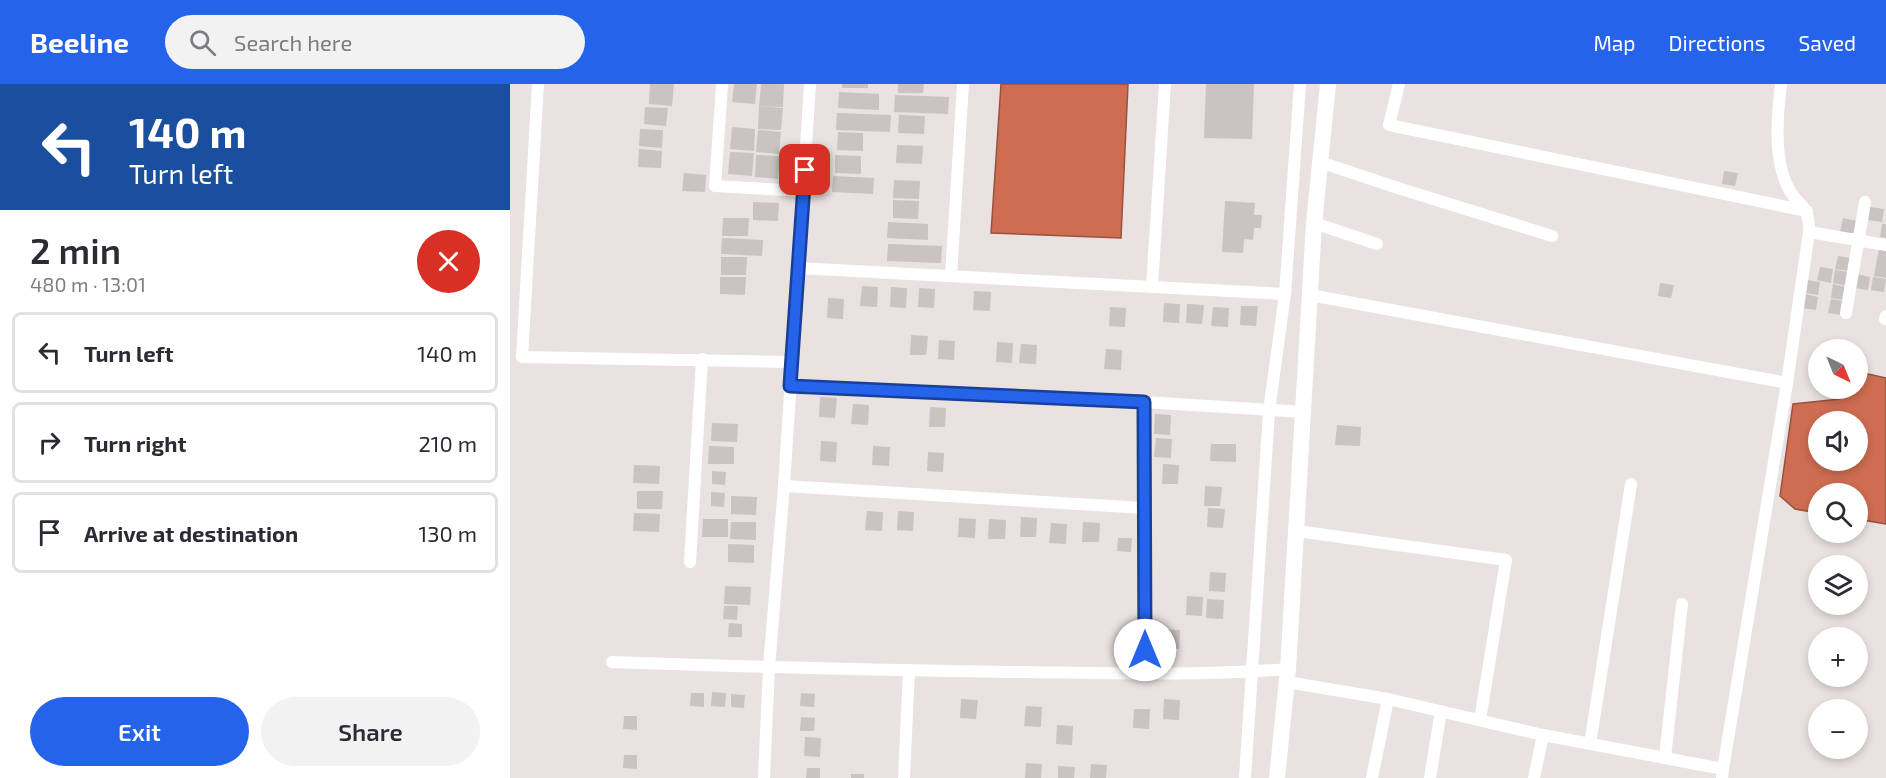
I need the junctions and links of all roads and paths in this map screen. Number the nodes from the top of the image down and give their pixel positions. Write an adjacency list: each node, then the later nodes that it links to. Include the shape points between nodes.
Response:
1 (538, 84): 26 (street, via 522,357)
2 (722, 84): 11 (street, via 715,186)
3 (810, 84): 11 (street)
4 (963, 84): 21 (street)
5 (1165, 84): 22 (street)
6 (1300, 84): 23 (street)
7 (1328, 84): 10 (street)
8 (1399, 84): 13 (street, via 1389,125)
9 (1781, 84): 13 (street, via 1778,157 1790,190)
10 (1320, 162): 14 (street); 16 (street)
11 (804, 191): 20 (street)
12 (1865, 202): 17 (street)
13 (1807, 211): 15 (street)
14 (1314, 223): 18 (street); 24 (street)
15 (1809, 232): 17 (street); 28 (street)
16 (1552, 236)
17 (1858, 242): 19 (street); 25 (street)
18 (1377, 244)
19 (1886, 245)
20 (797, 268): 21 (street); 27 (street)
21 (951, 276): 22 (street)
22 (1152, 287): 23 (street)
23 (1285, 294): 31 (street)
24 (1310, 295): 28 (street); 32 (street)
25 (1846, 313)
26 (702, 359): 27 (street); 37 (street)
27 (791, 362): 29 (street)
28 (1787, 382): 51 (street)
29 (790, 386): 30 (street); 34 (street)
30 (1144, 402): 31 (street); 35 (street)
31 (1269, 411): 32 (street); 42 (street)
32 (1304, 412): 36 (street)
33 (1631, 484): 49 (street)
34 (784, 486): 35 (street); 40 (street)
35 (1144, 508): 43 (street)
36 (1297, 531): 44 (street); 47 (street, via 1506,560)
37 (690, 562)
38 (1682, 604): 50 (street)
39 (612, 662): 40 (street)
40 (769, 668): 41 (street); 52 (street)
41 (909, 670): 43 (street); 53 (street)
42 (1251, 672): 43 (street); 44 (street); 54 (street)
43 (1145, 673)
44 (1288, 676): 45 (street); 55 (street)
45 (1388, 699): 46 (street); 56 (street)
46 (1441, 711): 47 (street); 57 (street)
47 (1480, 720): 48 (street)
48 (1543, 735): 49 (street); 58 (street)
49 (1590, 744): 50 (street)
50 (1665, 757): 51 (street)
51 (1723, 773)
52 (764, 778)
53 (904, 778)
54 (1245, 778)
55 (1277, 778)
56 (1372, 778)
57 (1430, 778)
58 (1534, 778)

